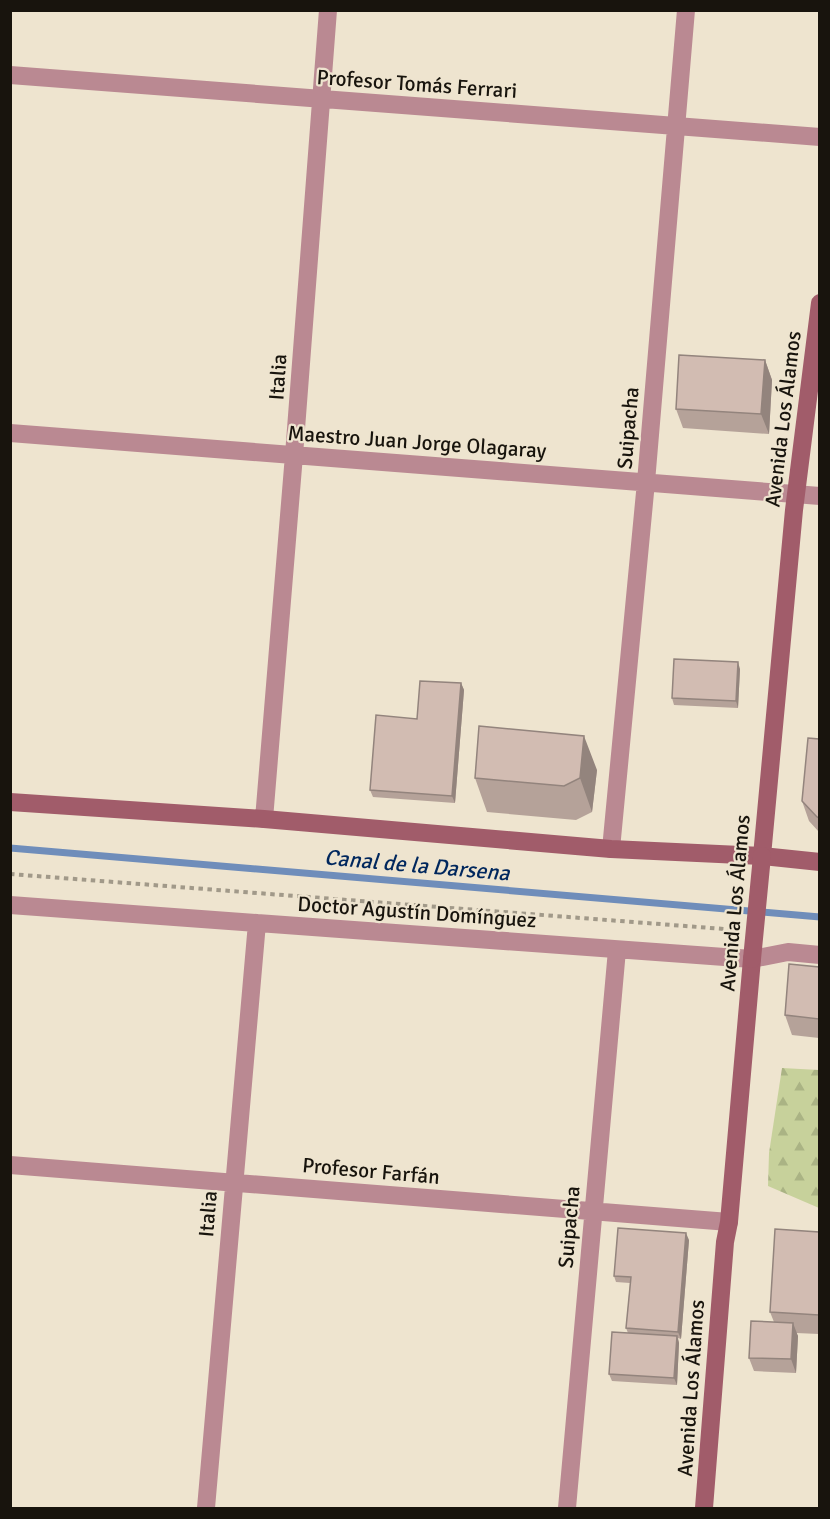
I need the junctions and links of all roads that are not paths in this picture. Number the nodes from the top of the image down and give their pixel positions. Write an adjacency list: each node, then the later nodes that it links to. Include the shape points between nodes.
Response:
1 (328, 10): 4 (street, Italia)
2 (687, 10): 5 (street, Suipacha)
3 (10, 75): 4 (street, Profesor Tomás Ferrari)
4 (321, 99): 5 (street, Profesor Tomás Ferrari); 9 (street, Italia)
5 (676, 126): 6 (street, Profesor Tomás Ferrari); 10 (street, Suipacha)
6 (819, 137)
7 (819, 303): 11 (main road, Avenida Los Álamos)
8 (10, 433): 9 (street, Maestro Juan Jorge Olagaray)
9 (294, 455): 10 (street, Maestro Juan Jorge Olagaray); 14 (street, Italia)
10 (646, 482): 11 (street, Maestro Juan Jorge Olagaray); 15 (street, Suipacha)
11 (798, 494): 12 (street, Maestro Juan Jorge Olagaray); 16 (main road, Avenida Los Álamos)
12 (819, 495)
13 (10, 802): 14 (main road)
14 (264, 819): 15 (main road)
15 (611, 849): 16 (main road)
16 (762, 856): 17 (main road); 22 (main road, Avenida Los Álamos, bridge)
17 (819, 862)
18 (10, 905): 19 (street, Doctor Agustín Domínguez)
19 (257, 923): 20 (street, Doctor Agustín Domínguez); 24 (street, Italia)
20 (617, 950): 22 (street, Doctor Agustín Domínguez); 25 (street, Suipacha)
21 (819, 955): 22 (street, Doctor Agustín Domínguez, via 788,952)
22 (752, 959): 26 (main road, Avenida Los Álamos)
23 (10, 1165): 24 (street, Profesor Farfán)
24 (234, 1183): 25 (street, Profesor Farfán); 27 (street, Italia)
25 (593, 1211): 26 (street, Profesor Farfán); 28 (street, Suipacha)
26 (729, 1222): 29 (main road, Avenida Los Álamos)
27 (206, 1509)
28 (567, 1509)
29 (704, 1509)

